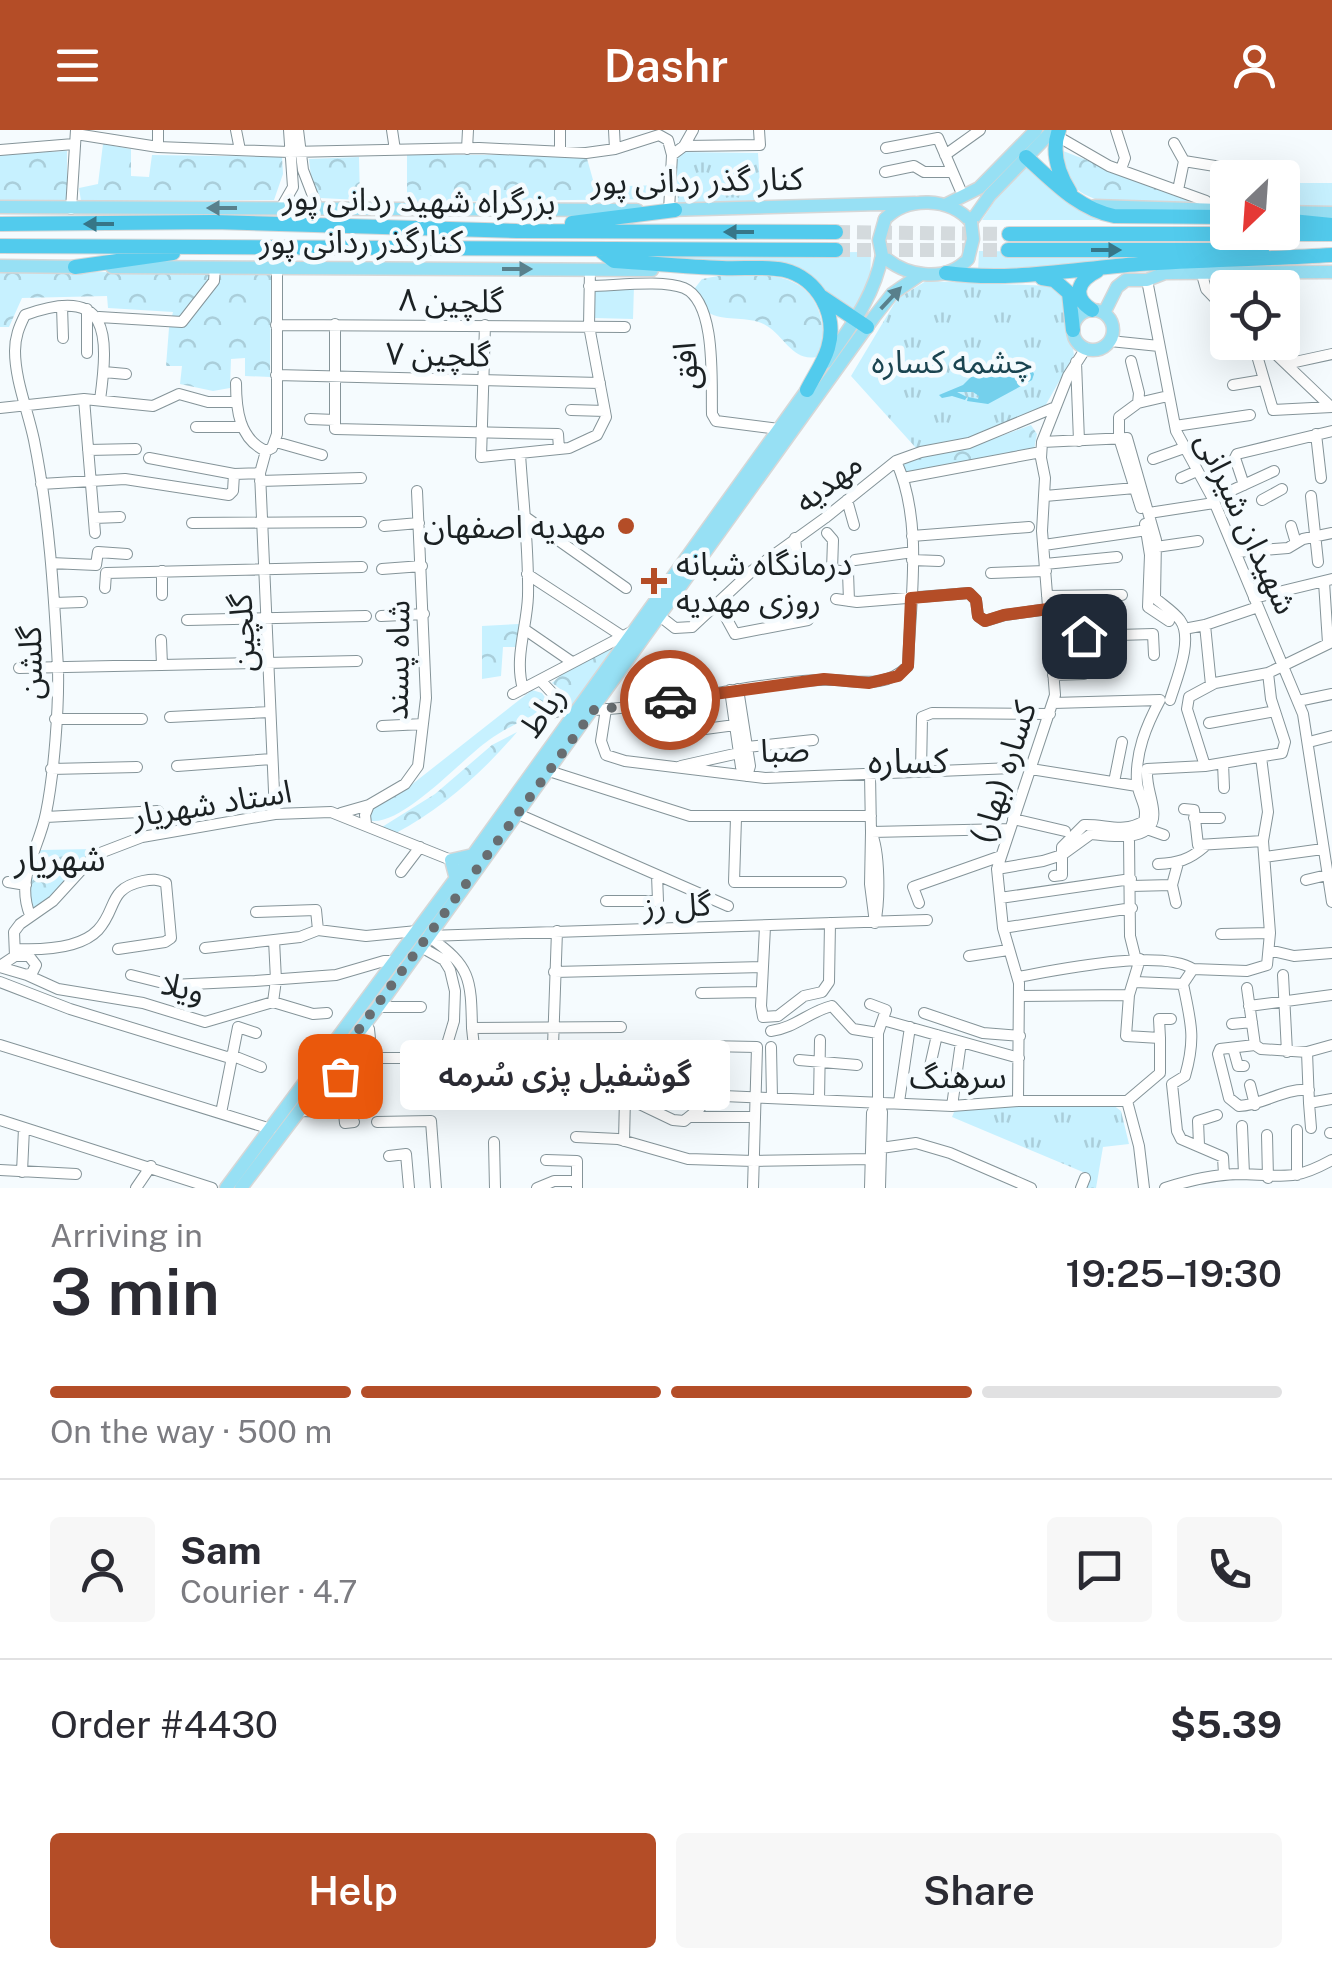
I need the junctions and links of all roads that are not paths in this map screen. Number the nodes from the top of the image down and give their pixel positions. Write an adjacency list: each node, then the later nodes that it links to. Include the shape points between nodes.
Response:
1 (158, 130): 19 (street)
2 (236, 130): 24 (street)
3 (289, 130): 27 (street)
4 (298, 130): 27 (street)
5 (392, 130): 25 (street)
6 (468, 130): 21 (street)
7 (560, 130): 26 (street)
8 (614, 130): 22 (street)
9 (693, 130): 18 (street)
10 (759, 130): 18 (street, via 760,145)
11 (980, 130): 15 (street)
12 (1036, 130): 28 (main road)
13 (1116, 130): 33 (street, via 1126,158)
14 (1056, 132): 28 (main road); 33 (street); 38 (highway, via 1055,156)
15 (966, 135): 29 (street)
16 (75, 136): 19 (street); 23 (street); 44 (street)
17 (1174, 142): 31 (street)
18 (684, 146): 30 (street)
19 (158, 147): 24 (street)
20 (886, 148): 29 (street, via 938,138)
21 (467, 149): 25 (street); 26 (street)
22 (616, 149): 26 (street); 30 (street, via 660,135)
23 (0, 150)
24 (240, 150): 27 (street)
25 (394, 150): 27 (street)
26 (560, 151)
27 (295, 152): 43 (street, via 293,187); 45 (street)
28 (1021, 153): 38 (highway); 41 (main road, via 979,188); 50 (main road)
29 (945, 154): 35 (street)
30 (672, 155): 46 (street)
31 (1184, 161): 32 (street); 37 (street)
32 (1210, 165)
33 (1121, 169): 37 (street)
34 (884, 172): 35 (street, via 914,166)
35 (952, 172): 36 (street)
36 (960, 189)
37 (1178, 190): 39 (street)
38 (1076, 199): 49 (highway, via 1114,216)
39 (1206, 201)
40 (915, 203): 41 (main road); 46 (main road, کنار گذر ردانی پور); 64 (main road, bridge, via 885,219)
41 (945, 205): 50 (main road)
42 (0, 207): 44 (main road, کنار گذر ردانی پور)
43 (281, 208): 44 (main road, کنار گذر ردانی پور, one-way to 44); 45 (main road, کنار گذر ردانی پور)
44 (71, 209)
45 (318, 209): 46 (main road, کنار گذر ردانی پور)
46 (672, 210): 54 (highway)
47 (1300, 212): 48 (main road)
48 (1332, 213)
49 (1210, 214)
50 (970, 222): 74 (main road, bridge, via 968,260)
51 (1300, 222): 53 (highway)
52 (0, 224): 54 (highway, بزرگراه شهید ردانی پور, one-way to 52)
53 (1332, 225)
54 (518, 231): 55 (highway, بزرگراه شهید ردانی پور, one-way to 54)
55 (836, 232)
56 (1010, 234): 57 (highway)
57 (1332, 234)
58 (0, 246): 59 (highway, بزرگراه شهید ردانی پور)
59 (227, 246): 60 (highway, بزرگراه شهید ردانی پور); 66 (highway)
60 (600, 250): 61 (highway, بزرگراه شهید ردانی پور); 70 (highway, via 614,261)
61 (836, 250)
62 (1008, 250): 63 (highway, one-way to 63)
63 (1332, 253): 68 (highway)
64 (882, 255): 75 (main road); 86 (main road, رباط)
65 (0, 266): 66 (main road, کنارگذر ردانی پور)
66 (75, 267): 67 (main road, کنارگذر ردانی پور)
67 (214, 267): 69 (main road, کنارگذر ردانی پور); 84 (street, via 214,280 182,322)
68 (1108, 267): 76 (highway); 83 (highway, via 1088,276 1078,290 1080,301)
69 (277, 268): 71 (main road, کنارگذر ردانی پور, one-way to 71); 87 (street)
70 (722, 268): 71 (main road, کنارگذر ردانی پور); 80 (highway, via 786,270)
71 (590, 269): 78 (street)
72 (1201, 271): 73 (main road); 77 (main road); 79 (street)
73 (1332, 272)
74 (946, 273): 75 (main road); 76 (highway)
75 (920, 274): 86 (main road, رباط, one-way to 75)
76 (1031, 276): 91 (highway, via 1054,280 1069,293)
77 (1146, 280): 83 (main road, via 1126,280); 94 (street, شهیدان شیرانی)
78 (590, 286): 89 (street); 131 (street, افق, via 686,288 710,330 712,414)
79 (1210, 293)
80 (822, 297): 86 (highway); 113 (highway, via 828,349)
81 (62, 306): 82 (street); 92 (street); 96 (street, via 25,315)
82 (87, 309): 84 (street); 97 (street)
83 (1098, 312): 91 (main road, via 1081,314); 93 (main road, via 1113,326)
84 (99, 317): 104 (street)
85 (335, 324): 87 (street, گلچین ۸); 88 (street, گلچین ۸); 107 (street)
86 (861, 324): 113 (main road, رباط); 168 (main road, رباط)
87 (276, 325): 106 (street)
88 (484, 325): 89 (street, گلچین ۸); 108 (street)
89 (588, 326): 90 (street, گلچین ۸); 111 (street)
90 (626, 327)
91 (1073, 330): 95 (main road)
92 (62, 338)
93 (1110, 340): 94 (street); 95 (main road)
94 (1158, 346): 114 (street, شهیدان شیرانی)
95 (1086, 348): 102 (street, کساره (بهار))
96 (8, 353): 119 (street)
97 (87, 353)
98 (1332, 354): 103 (street)
99 (1258, 360): 109 (street)
100 (1282, 360): 103 (street)
101 (1130, 361): 118 (street)
102 (1076, 362): 122 (street, کساره (بهار)); 136 (street)
103 (1286, 364): 120 (street)
104 (104, 372): 105 (street); 116 (street)
105 (126, 374)
106 (276, 376): 107 (street, گلچین ۷); 137 (street)
107 (335, 377): 108 (street, گلچین ۷); 127 (street)
108 (483, 379): 111 (street, گلچین ۷); 133 (street)
109 (1263, 380): 112 (street); 120 (street, via 1272,410)
110 (236, 382): 117 (street)
111 (600, 382): 124 (street)
112 (1233, 385)
113 (808, 390): 131 (main road, رباط)
114 (1168, 396): 118 (street); 128 (street, شهیدان شیرانی)
115 (84, 399): 116 (street); 119 (street); 142 (street)
116 (100, 400): 117 (street, via 153,406 180,394)
117 (236, 402): 130 (street)
118 (1138, 403): 135 (street, via 1119,418)
119 (25, 406): 121 (street); 159 (street, گلشن)
120 (1332, 407)
121 (0, 408)
122 (1053, 408): 138 (street, کساره (بهار)); 148 (street, مهدیه, via 969,443)
123 (572, 410): 124 (street)
124 (606, 411): 141 (street, via 598,436)
125 (1250, 415): 128 (street)
126 (310, 418): 127 (street)
127 (334, 420): 133 (street, via 334,429)
128 (1175, 426): 139 (street, شهیدان شیرانی)
129 (196, 427): 130 (street)
130 (242, 427): 143 (street)
131 (779, 429): 168 (main road, رباط)
132 (1332, 431): 134 (street)
133 (482, 432): 141 (street, via 558,434); 144 (street, via 481,457)
134 (1316, 434): 157 (street); 160 (street, via 1237,454)
135 (1123, 438): 136 (street); 161 (street); 169 (street)
136 (1079, 441): 138 (street)
137 (276, 442): 143 (street, گلچین); 145 (street)
138 (1041, 447): 155 (street); 164 (street, کساره (بهار))
139 (1184, 448): 147 (street); 149 (street, شهیدان شیرانی)
140 (136, 449): 142 (street)
141 (560, 449): 144 (street)
142 (88, 450): 158 (street)
143 (266, 452): 152 (street, گلچین)
144 (520, 454): 170 (street)
145 (322, 455)
146 (149, 458): 151 (street)
147 (1153, 458)
148 (896, 461): 155 (street); 166 (street, مهدیه)
149 (1196, 470): 156 (street); 167 (street, شهیدان شیرانی)
150 (1274, 471): 153 (street)
151 (234, 474): 152 (street); 158 (street, via 229,495 126,479)
152 (260, 477): 154 (street); 175 (street, گلچین)
153 (1262, 477): 160 (street); 163 (street)
154 (361, 478)
155 (903, 478): 185 (street)
156 (1180, 478)
157 (1321, 478)
158 (90, 482): 159 (street); 172 (street)
159 (41, 484): 199 (street, گلشن)
160 (1244, 485): 167 (street)
161 (1135, 488): 164 (street); 181 (street)
162 (416, 491): 176 (street, شاه پسند)
163 (1272, 495)
164 (1045, 496): 190 (street, کساره (بهار))
165 (1311, 496): 186 (street)
166 (847, 500): 177 (street); 187 (street, مهدیه)
167 (1213, 501): 169 (street); 192 (street, شهیدان شیرانی)
168 (727, 513): 227 (main road, رباط); 234 (main road, رباط)
169 (1149, 513): 191 (street)
170 (524, 516): 208 (street); 211 (street)
171 (120, 517): 172 (street)
172 (94, 518): 182 (street)
173 (192, 522): 175 (street)
174 (361, 522): 175 (street)
175 (262, 524): 204 (street, گلچین)
176 (419, 524): 178 (street); 200 (street, شاه پسند)
177 (854, 525)
178 (384, 526)
179 (1291, 526): 189 (street)
180 (1029, 527): 185 (street)
181 (1146, 530): 190 (street); 230 (street, via 1148,607)
182 (95, 533)
183 (826, 533): 217 (street, via 834,540 832,570 848,572)
184 (1332, 533): 186 (street)
185 (912, 536): 194 (street)
186 (1314, 537): 189 (street); 198 (street)
187 (795, 538): 202 (street); 221 (street, مهدیه)
188 (1198, 542): 191 (street)
189 (1296, 542): 192 (street)
190 (1044, 546): 203 (street, کساره (بهار))
191 (1156, 546): 232 (street, via 1156,598)
192 (1236, 552): 219 (street, شهیدان شیرانی)
193 (126, 554): 199 (street, via 98,552 96,565)
194 (912, 556): 196 (street); 197 (street); 215 (street)
195 (1118, 557): 203 (street)
196 (855, 560)
197 (938, 561)
198 (1318, 562)
199 (51, 564): 220 (street, گلشن)
200 (422, 566): 205 (street); 223 (street, شاه پسند)
201 (362, 567): 204 (street)
202 (798, 567)
203 (1045, 567): 207 (street); 214 (street, کساره (بهار))
204 (264, 568): 206 (street); 224 (street, گلچین)
205 (382, 569)
206 (162, 572): 210 (street, via 106,573); 212 (street)
207 (991, 573)
208 (527, 574): 233 (street); 234 (street)
209 (1328, 580): 219 (street); 237 (street)
210 (105, 588)
211 (626, 588)
212 (162, 595)
213 (1122, 595): 214 (street)
214 (1047, 596): 222 (street, کساره (بهار))
215 (911, 598): 217 (street); 222 (street, via 969,593 985,621); 251 (street, via 908,666 898,676)
216 (836, 600): 217 (street)
217 (850, 601)
218 (82, 602): 220 (street)
219 (1256, 602): 231 (street); 242 (street, شهیدان شیرانی)
220 (54, 603): 245 (street, گلشن)
221 (718, 603): 227 (street, مهدیه, via 692,627 675,628); 229 (street, via 735,634)
222 (1048, 609): 235 (street, کساره (بهار))
223 (424, 614): 226 (street); 264 (street, شاه پسند)
224 (266, 616): 225 (street); 228 (street); 241 (street, گلچین)
225 (366, 616)
226 (381, 616)
227 (661, 617): 256 (main road, رباط)
228 (187, 620)
229 (808, 620)
230 (1169, 621)
231 (1206, 625): 232 (street); 250 (street)
232 (1184, 628): 253 (street, via 1179,670)
233 (524, 630): 240 (street); 249 (street, via 518,691)
234 (628, 633): 240 (street); 259 (main road, رباط)
235 (1049, 637): 238 (street, via 1153,634); 248 (street, کساره (بهار))
236 (161, 640): 243 (street)
237 (1330, 642): 242 (street)
238 (1154, 655)
239 (358, 661): 241 (street)
240 (572, 662): 249 (street)
241 (268, 663): 243 (street); 258 (street, گلچین)
242 (1284, 664): 246 (street); 254 (street, شهیدان شیرانی)
243 (157, 666): 245 (street)
244 (19, 668): 245 (street)
245 (58, 668): 261 (street, گلشن)
246 (1268, 673): 250 (street); 257 (street)
247 (1084, 674): 248 (street)
248 (1053, 675): 255 (street, کساره (بهار))
249 (540, 680): 259 (street, via 555,696 552,713)
250 (1212, 685): 277 (street, via 1187,704)
251 (734, 689): 256 (street); 265 (street); 272 (street)
252 (1332, 694): 254 (street)
253 (1165, 700): 255 (street); 288 (street, via 1145,729)
254 (1298, 701): 271 (street, شهیدان شیرانی)
255 (1052, 708): 282 (street, کساره (بهار)); 284 (street, via 922,717)
256 (600, 710): 279 (street, صبا, via 606,756); 283 (main road, رباط)
257 (1276, 711): 263 (street); 273 (street, via 1282,753)
258 (270, 712): 260 (street); 274 (street, گلچین)
259 (574, 715): 319 (main road, رباط)
260 (170, 718)
261 (55, 719): 262 (street); 281 (street, گلشن)
262 (142, 719)
263 (1209, 723)
264 (423, 724): 266 (street); 292 (street, شاه پسند, via 418,766 405,784)
265 (735, 725): 267 (street); 272 (street)
266 (382, 726)
267 (675, 733)
268 (1332, 736): 271 (street)
269 (813, 740): 272 (street)
270 (1122, 742): 287 (street)
271 (1309, 742): 290 (street, شهیدان شیرانی)
272 (743, 750): 279 (street); 286 (street)
273 (1262, 757): 275 (street); 310 (street, via 1268,812)
274 (272, 759): 276 (street); 296 (street, گلچین)
275 (1223, 763): 277 (street); 289 (street)
276 (178, 766)
277 (1205, 766): 305 (street, via 1148,769)
278 (137, 768): 281 (street)
279 (674, 768): 286 (street, صبا)
280 (1013, 768): 284 (street, صبا)
281 (50, 769): 299 (street, گلشن)
282 (1031, 769): 287 (street); 304 (street, کساره (بهار))
283 (549, 771): 297 (main road, رباط); 300 (street, via 690,816)
284 (921, 772): 285 (street, صبا)
285 (870, 774): 286 (street, صبا); 298 (street)
286 (747, 776)
287 (1114, 782): 288 (street)
288 (1137, 786): 314 (street, via 1144,821 1114,830 1084,825)
289 (1224, 788)
290 (1315, 803): 291 (street); 313 (street, شهیدان شیرانی)
291 (1332, 803)
292 (369, 806): 295 (street); 303 (street)
293 (1184, 809): 301 (street, via 1194,810)
294 (158, 811): 299 (street)
295 (340, 813): 296 (street, استاد شهریار); 303 (street, استاد شهریار)
296 (275, 814): 341 (street, استاد شهریار, via 112,846)
297 (518, 814): 319 (main road, رباط); 324 (street)
298 (871, 816): 300 (street); 307 (street)
299 (46, 817): 331 (street, گلشن)
300 (736, 818): 329 (street, via 734,882)
301 (1194, 818): 302 (street); 312 (street, via 1195,839)
302 (1220, 818)
303 (366, 824): 311 (street, استاد شهریار)
304 (1011, 824): 306 (street); 307 (street); 315 (street, کساره (بهار))
305 (1148, 829): 308 (street); 309 (street)
306 (1065, 831)
307 (871, 832): 343 (street)
308 (1164, 835)
309 (1128, 838): 314 (street, via 1090,834); 330 (street)
310 (1263, 842): 312 (street); 316 (street)
311 (420, 847): 317 (street, استاد شهریار); 323 (street)
312 (1204, 847): 318 (street)
313 (1323, 849): 316 (street); 321 (street, شهیدان شیرانی)
314 (1062, 855): 322 (street); 325 (street, via 1062,875)
315 (1001, 856): 322 (street, کساره (بهار)); 337 (street, via 918,883 912,887)
316 (1265, 857): 352 (street)
317 (451, 860): 319 (main road); 326 (main road)
318 (1178, 863): 320 (street); 332 (street)
319 (471, 864): 326 (main road, رباط); 353 (main road, رباط)
320 (1158, 864)
321 (1328, 865): 327 (street); 335 (street, شهیدان شیرانی)
322 (997, 869): 333 (street, کساره (بهار))
323 (401, 872)
324 (657, 875): 334 (street, via 658,901); 338 (street)
325 (1054, 876)
326 (456, 879): 353 (main road, رباط)
327 (1306, 880)
328 (8, 882): 331 (street)
329 (840, 882)
330 (1131, 882): 332 (street); 333 (street); 339 (street)
331 (26, 885): 341 (street, گلشن)
332 (1172, 885): 336 (street)
333 (1000, 898): 346 (street, کساره (بهار))
334 (606, 901)
335 (1332, 902)
336 (1176, 903)
337 (919, 904)
338 (728, 906)
339 (1132, 908): 346 (street); 362 (street, via 1130,936)
340 (256, 912): 347 (street, via 316,910)
341 (30, 915): 349 (street, استاد شهریار)
342 (928, 920): 343 (street, گل رز)
343 (876, 922): 344 (street, گل رز)
344 (830, 923): 345 (street, گل رز); 377 (street, via 822,992 763,1017)
345 (765, 927): 348 (street, گل رز); 365 (street)
346 (1003, 928): 357 (street, کساره (بهار))
347 (318, 930): 353 (street, گل رز); 354 (street)
348 (557, 931): 353 (street, گل رز); 367 (street)
349 (14, 932): 350 (street); 360 (street)
350 (0, 933)
351 (1221, 934): 352 (street)
352 (1270, 934): 358 (street)
353 (422, 938): 363 (main road, رباط); 386 (main road, رباط); 397 (street, via 454,954 465,972); 414 (street, via 450,970)
354 (274, 940): 356 (street); 372 (street)
355 (118, 948): 360 (street, via 171,938 166,883 156,878 126,885 98,930 56,947)
356 (204, 948)
357 (1008, 950): 361 (street); 371 (street, کساره (بهار))
358 (1269, 950): 359 (street, via 1294,956); 366 (street, via 1267,964 1247,971)
359 (1332, 952)
360 (15, 953): 364 (street); 369 (street, via 34,959)
361 (970, 956)
362 (1138, 959): 366 (street); 371 (street); 374 (street)
363 (396, 962): 372 (street); 461 (main road, رباط)
364 (0, 967): 369 (street, ویلا)
365 (763, 967): 367 (street); 377 (street)
366 (1190, 967): 375 (street)
367 (554, 972): 398 (street)
368 (131, 974): 372 (street, via 171,985)
369 (26, 975): 383 (street, ویلا, via 204,1022)
370 (1283, 975): 382 (street)
371 (1018, 977): 381 (street, کساره (بهار))
372 (276, 980): 383 (street)
373 (0, 982): 415 (street, via 70,1010)
374 (1134, 982): 375 (street); 379 (street)
375 (1184, 984): 430 (street, via 1194,1034)
376 (1247, 988): 385 (street)
377 (761, 992): 378 (street)
378 (701, 993)
379 (1129, 994): 381 (street); 404 (street, via 1126,1036)
380 (1332, 995): 382 (street)
381 (1020, 996): 403 (street, کساره (بهار))
382 (1287, 999): 385 (street); 412 (street)
383 (273, 1002): 388 (street, ویلا)
384 (870, 1004): 390 (street)
385 (1249, 1006): 392 (street)
386 (378, 1007): 387 (street); 393 (main road, رباط)
387 (421, 1008)
388 (327, 1013)
389 (924, 1013): 403 (street, via 983,1033)
390 (884, 1015): 396 (street); 401 (street)
391 (1172, 1019): 404 (street, via 1159,1019)
392 (1252, 1022): 394 (street); 408 (street)
393 (365, 1023): 416 (main road, رباط); 417 (street, via 372,1058)
394 (1232, 1024)
395 (621, 1027): 398 (street)
396 (910, 1027): 402 (street); 445 (street)
397 (472, 1028): 398 (street); 427 (street, via 474,1047 494,1066)
398 (552, 1028): 427 (street)
399 (772, 1031): 401 (street, via 832,1006 853,1029)
400 (256, 1032): 415 (street, via 238,1027)
401 (878, 1033): 444 (street)
402 (937, 1036): 406 (street); 425 (street)
403 (1020, 1036): 418 (street, کساره (بهار))
404 (1160, 1038): 424 (street)
405 (820, 1040): 420 (street)
406 (960, 1042): 418 (street); 448 (street)
407 (0, 1045): 450 (street)
408 (1255, 1045): 411 (street); 412 (street)
409 (1332, 1045): 413 (street)
410 (771, 1047): 439 (street)
411 (1233, 1048): 422 (street, via 1238,1066); 432 (street, via 1218,1054)
412 (1288, 1052): 413 (street)
413 (1307, 1052): 434 (street)
414 (453, 1054): 436 (street, via 444,1088); 437 (street, via 497,1090)
415 (230, 1056): 423 (street); 450 (street)
416 (338, 1058): 426 (street); 449 (main road, رباط)
417 (428, 1058)
418 (1019, 1058): 443 (street, کساره (بهار))
419 (799, 1060): 420 (street)
420 (821, 1062): 421 (street); 441 (street)
421 (857, 1065)
422 (1244, 1066)
423 (261, 1068)
424 (1160, 1073): 430 (street); 442 (street)
425 (928, 1075)
426 (340, 1076): 429 (street); 456 (street, via 345,1123)
427 (552, 1076): 428 (street)
428 (618, 1076)
429 (360, 1077)
430 (1181, 1078): 467 (street, via 1172,1084 1178,1132)
431 (1250, 1085): 447 (street)
432 (1226, 1087): 433 (street); 447 (street, via 1240,1106)
433 (1211, 1090)
434 (1310, 1090): 446 (street); 447 (street, via 1270,1095)
435 (700, 1095): 438 (street, سرهنگ); 438 (street, via 706,1046 757,1047); 454 (street)
436 (472, 1096)
437 (625, 1097): 454 (street, via 673,1120); 465 (street)
438 (756, 1097): 439 (street, سرهنگ); 453 (street)
439 (772, 1098): 441 (street, سرهنگ)
440 (1332, 1099): 446 (street)
441 (820, 1100): 444 (street, سرهنگ)
442 (1127, 1100): 443 (street, سرهنگ); 495 (street)
443 (1018, 1101): 448 (street, سرهنگ)
444 (878, 1102): 445 (street, سرهنگ); 468 (street); 470 (street)
445 (898, 1102): 448 (street, سرهنگ)
446 (1309, 1104): 460 (street)
447 (1255, 1105)
448 (952, 1106)
449 (299, 1111): 451 (street); 486 (main road, رباط)
450 (220, 1112): 461 (street)
451 (335, 1112)
452 (1217, 1115): 467 (street, via 1198,1120)
453 (755, 1116): 454 (street); 473 (street)
454 (692, 1117)
455 (0, 1120): 459 (street)
456 (354, 1122)
457 (377, 1122): 488 (street, via 431,1120)
458 (1242, 1126): 478 (street)
459 (24, 1128): 474 (street); 476 (street)
460 (1311, 1128)
461 (270, 1130): 485 (main road, رباط)
462 (1298, 1130): 480 (street)
463 (1267, 1135): 481 (street)
464 (576, 1137): 465 (street)
465 (624, 1140): 473 (street, via 688,1159)
466 (494, 1142): 489 (street)
467 (1200, 1145): 479 (street, via 1223,1157)
468 (881, 1148): 493 (street); 494 (street, via 916,1144 950,1152)
469 (389, 1156): 487 (street, via 406,1154)
470 (871, 1159): 473 (street); 492 (street)
471 (546, 1160): 482 (street, via 576,1161)
472 (1332, 1160): 480 (street)
473 (754, 1162): 491 (street)
474 (151, 1166): 483 (street); 484 (street)
475 (0, 1170): 476 (street)
476 (22, 1172): 477 (street)
477 (76, 1174)
478 (1244, 1174): 479 (street); 481 (street)
479 (1224, 1175): 496 (street)
480 (1298, 1176): 481 (street)
481 (1266, 1181)
482 (577, 1184): 490 (street, via 554,1181)
483 (136, 1188)
484 (212, 1188)
485 (226, 1188)
486 (241, 1188)
487 (409, 1188)
488 (436, 1188)
489 (495, 1188)
490 (536, 1188)
491 (753, 1188)
492 (870, 1188)
493 (880, 1188)
494 (1031, 1188)
495 (1144, 1188)
496 (1165, 1188)

